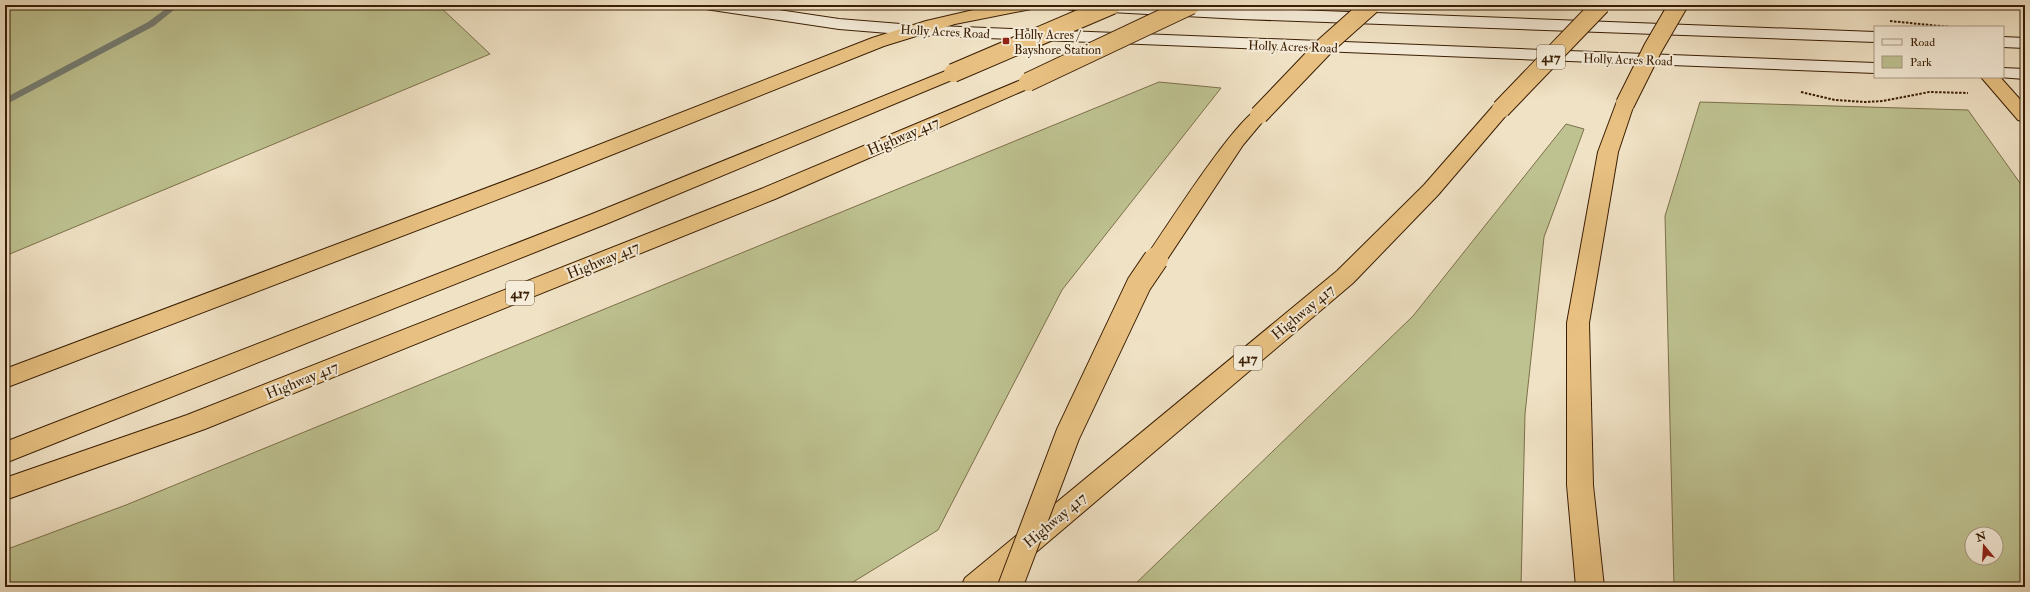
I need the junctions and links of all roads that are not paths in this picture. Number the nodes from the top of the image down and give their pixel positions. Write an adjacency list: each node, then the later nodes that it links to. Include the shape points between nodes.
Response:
1 (712, 5): 9 (main road, Holly Acres Road, via 839,24)
2 (1025, 5): 9 (highway, via 970,14)
3 (1073, 5): 10 (main road, via 1240,14)
4 (1112, 5): 19 (highway, bridge, via 817,131 476,269)
5 (1191, 5): 20 (highway, Highway 417 / 417, bridge, via 1028,82 768,194 196,422)
6 (1371, 5): 22 (highway, bridge, via 1325,46 1236,141 1140,284 1068,434)
7 (1602, 5): 21 (highway, Highway 417 / 417, bridge, via 1501,109 1431,190 1345,277)
8 (1678, 5): 23 (highway, bridge, via 1625,104 1608,152 1578,323 1580,485)
9 (913, 30): 13 (main road, Holly Acres Road); 18 (highway)
10 (1874, 38)
11 (2004, 42): 12 (main road)
12 (2025, 43)
13 (1874, 68)
14 (2004, 73): 15 (main road)
15 (2025, 74)
16 (1991, 78): 17 (highway)
17 (2025, 116)
18 (5, 380)
19 (5, 453)
20 (5, 489)
21 (975, 587)
22 (1010, 587)
23 (1590, 587)

